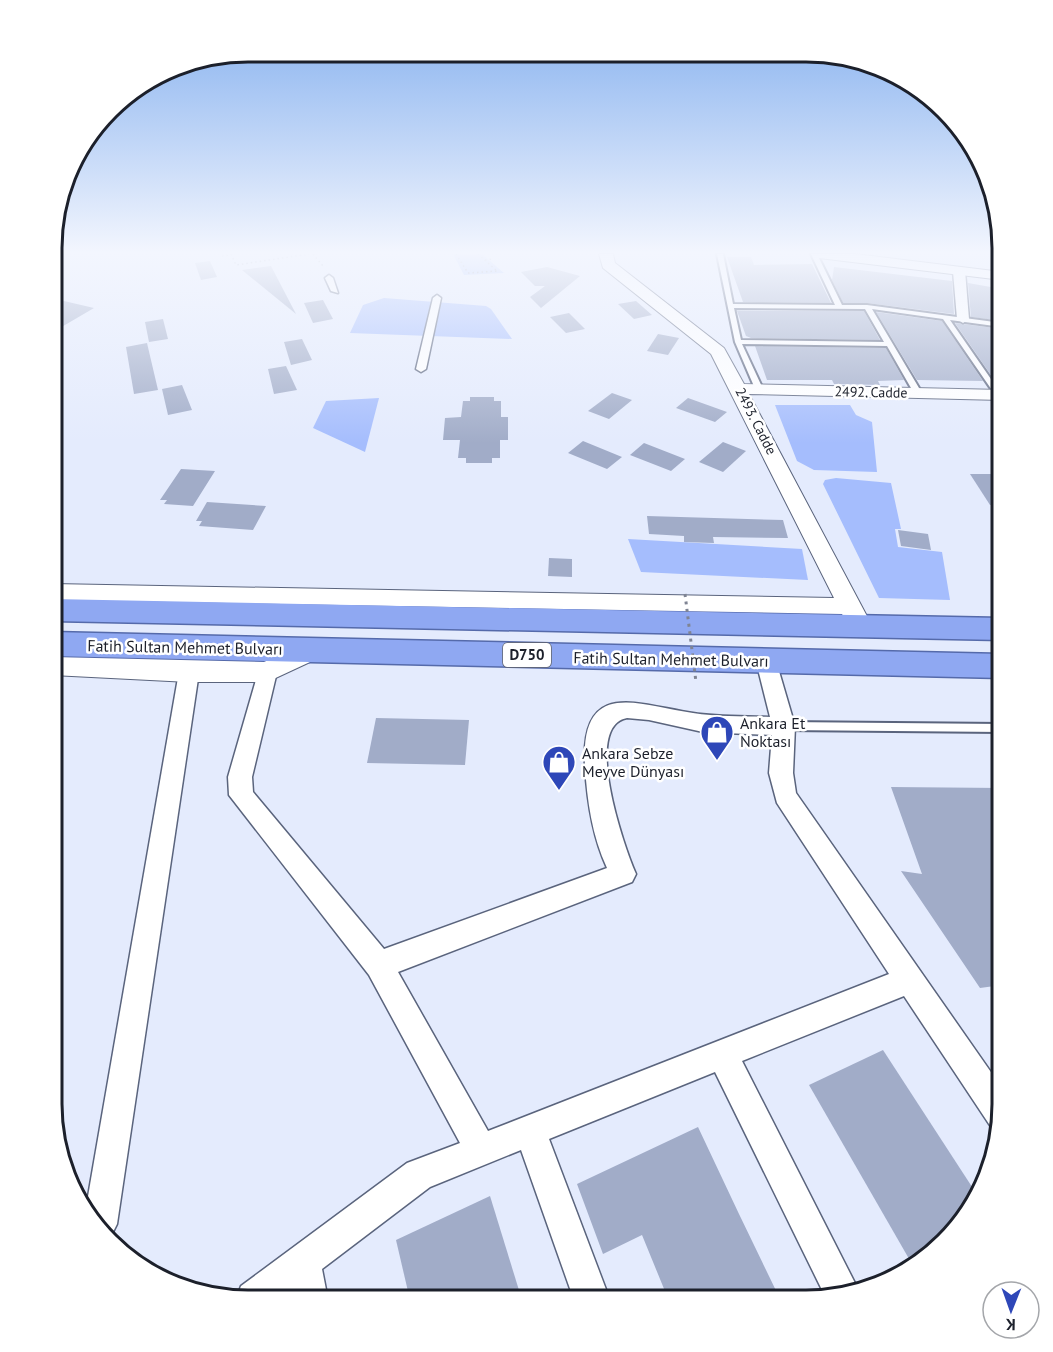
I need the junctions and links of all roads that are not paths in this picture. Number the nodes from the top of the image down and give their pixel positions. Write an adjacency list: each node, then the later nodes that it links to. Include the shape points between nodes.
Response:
1 (432, 317): 10 (street)
2 (675, 317): 12 (street, 2493. Cadde, via 718,351)
3 (732, 317): 8 (lane)
4 (872, 317): 9 (lane)
5 (945, 317): 6 (lane); 11 (lane)
6 (963, 319): 7 (lane)
7 (992, 323)
8 (738, 342): 9 (lane); 13 (lane)
9 (887, 344): 14 (lane)
10 (421, 369)
11 (992, 381)
12 (739, 389): 13 (street, 2492. Cadde); 18 (street, 2493. Cadde)
13 (759, 389): 14 (street, 2492. Cadde)
14 (918, 393): 15 (street, 2492. Cadde)
15 (992, 394)
16 (61, 592): 18 (street)
17 (61, 610): 18 (highway, Fatih Sultan Mehmet Bulvarı / D750)
18 (855, 616): 19 (highway, Fatih Sultan Mehmet Bulvarı / D750)
19 (992, 628)
20 (61, 644): 21 (highway, Fatih Sultan Mehmet Bulvarı / D750)
21 (316, 649): 22 (highway, Fatih Sultan Mehmet Bulvarı / D750); 26 (street)
22 (765, 661): 24 (highway, Fatih Sultan Mehmet Bulvarı / D750); 27 (street)
23 (61, 666): 25 (street)
24 (992, 671)
25 (189, 672): 26 (street); 35 (street)
26 (267, 672): 29 (street, via 240,777 241,795)
27 (784, 726): 28 (lane); 29 (street, via 693,722 649,712 626,711 607,717 597,730 596,773 611,849 623,874); 30 (street, via 781,773 785,796)
28 (991, 728)
29 (379, 965): 34 (street)
30 (909, 980): 31 (street); 32 (street)
31 (722, 1054): 33 (street); 37 (street)
32 (991, 1100)
33 (530, 1131): 34 (street); 40 (street)
34 (481, 1150): 36 (street, via 418,1175)
35 (101, 1219)
36 (303, 1262): 38 (street); 39 (street)
37 (840, 1287)
38 (266, 1290)
39 (308, 1290)
40 (588, 1290)

